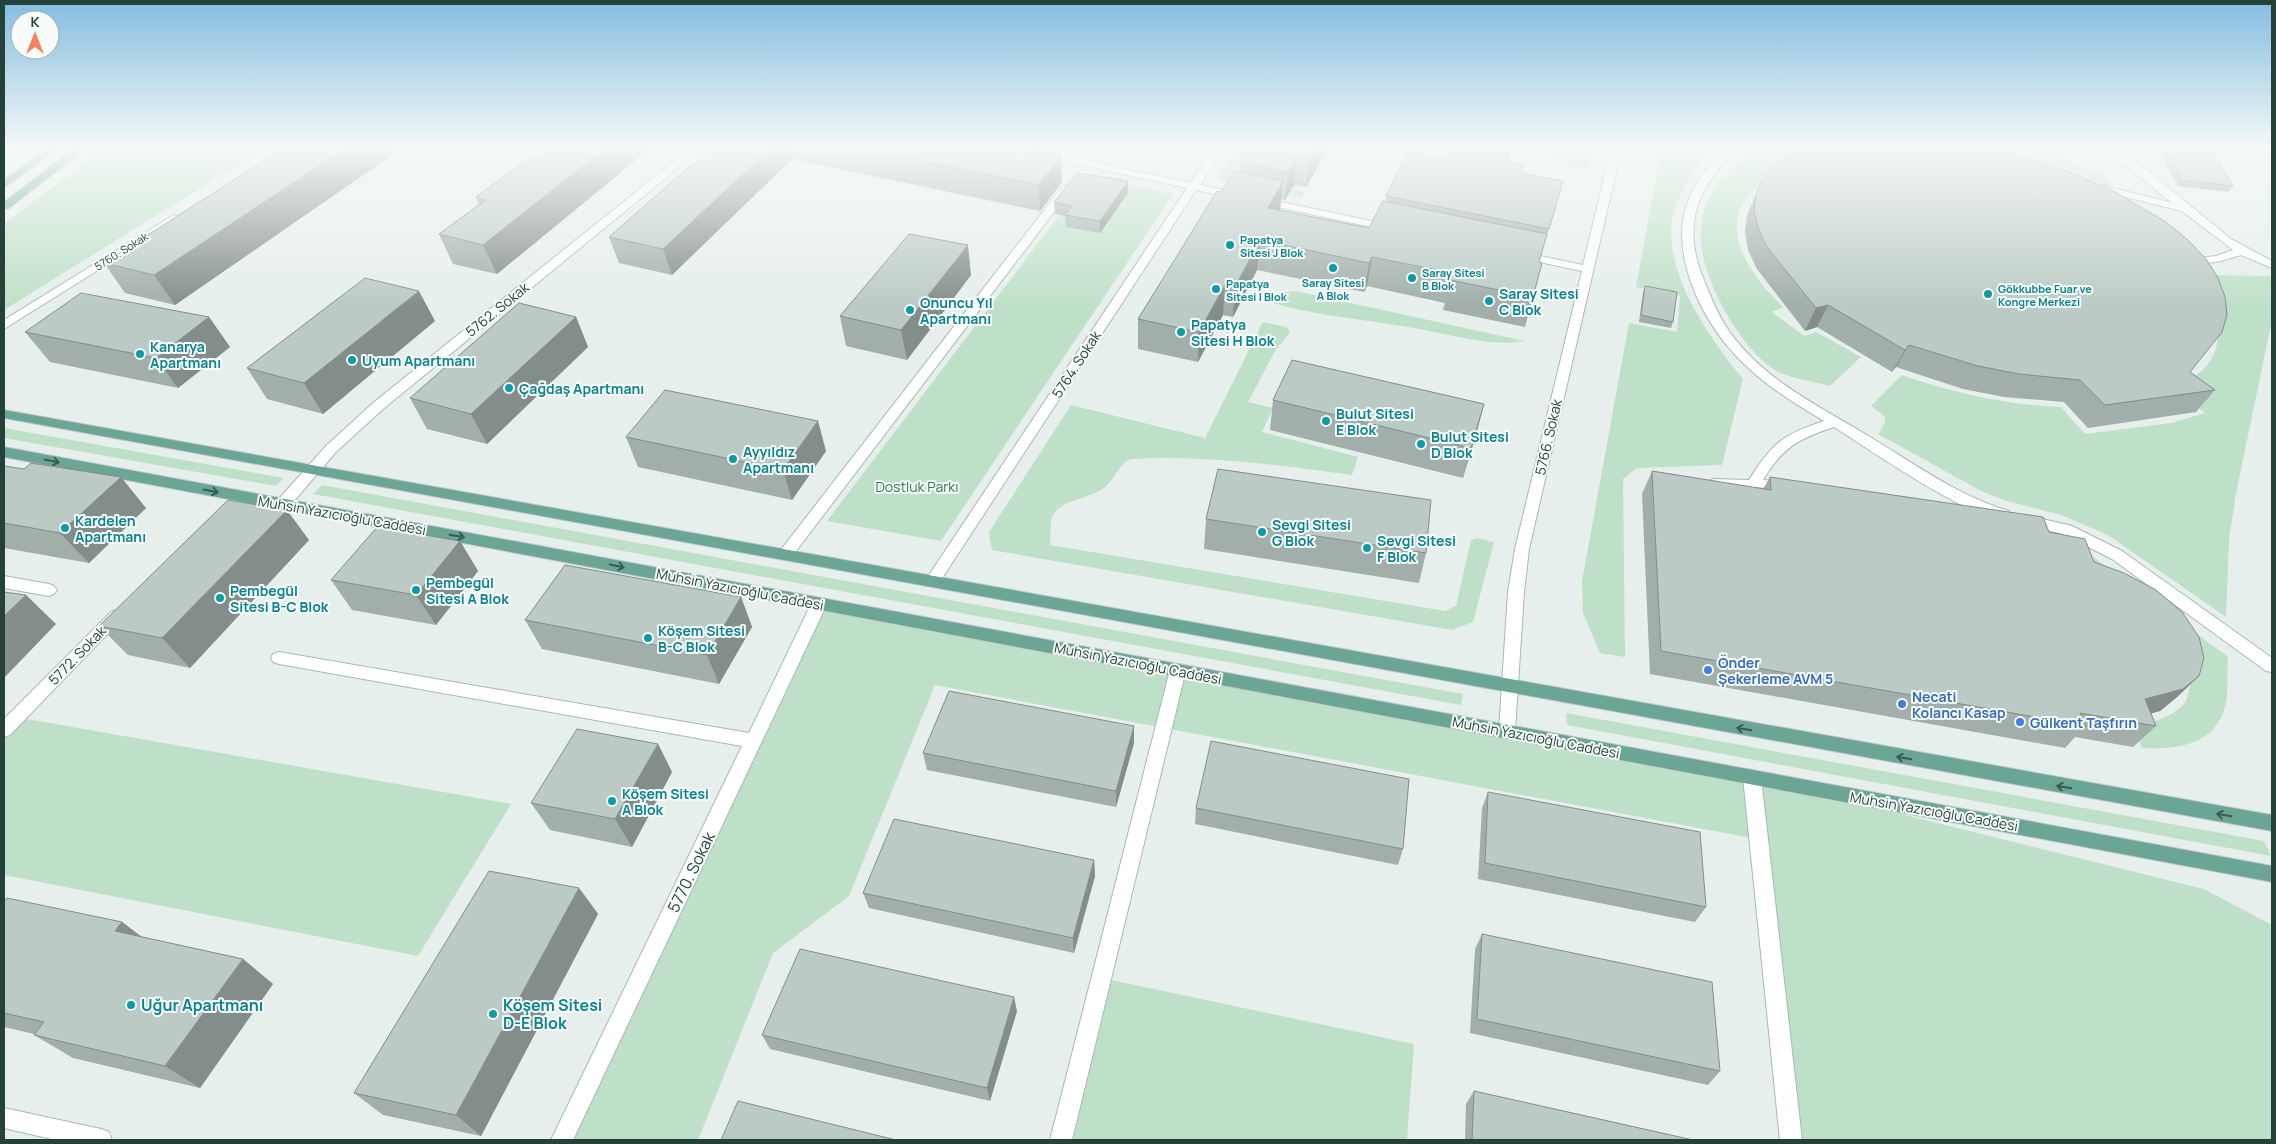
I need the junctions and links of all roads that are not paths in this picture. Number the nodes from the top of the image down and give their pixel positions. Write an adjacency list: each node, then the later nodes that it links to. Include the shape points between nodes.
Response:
1 (14, 199): 10 (main road)
2 (634, 199): 23 (street, 5762. Sokak, via 378,406)
3 (1058, 199): 32 (street)
4 (1184, 199): 34 (street, 5764. Sokak)
5 (1255, 199): 13 (street)
6 (1604, 199): 18 (street, 5766. Sokak)
7 (1695, 199): 21 (street, via 1688,226 1688,244 1700,286 1720,328 1759,372)
8 (2141, 199): 11 (street)
9 (2173, 199): 11 (street)
10 (4, 207)
11 (2183, 208): 14 (street)
12 (180, 214): 19 (street, 5760. Sokak)
13 (1399, 229)
14 (2241, 251): 16 (street, via 2217,259); 17 (street)
15 (1506, 252): 18 (street)
16 (2180, 263)
17 (2272, 265)
18 (1588, 269): 41 (street, 5766. Sokak, via 1522,549)
19 (4, 325)
20 (4, 414): 23 (main road)
21 (1836, 422): 25 (street, via 1787,439 1772,454); 31 (street, via 1935,483)
22 (4, 452): 27 (main road, Muhsin Yazıcıoğlu Caddesi, one-way to 27)
23 (313, 470): 28 (street, 5762. Sokak); 32 (main road)
24 (1700, 484): 25 (street)
25 (1753, 484): 26 (street)
26 (1800, 486)
27 (234, 495): 28 (main road, Muhsin Yazıcıoğlu Caddesi); 30 (street)
28 (283, 504): 36 (main road, Muhsin Yazıcıoğlu Caddesi, one-way to 36)
29 (1946, 506): 31 (street)
30 (220, 509)
31 (1993, 512): 39 (street, via 2067,530 2100,545 2146,574)
32 (785, 555): 34 (main road)
33 (4, 582): 35 (street)
34 (932, 582): 41 (main road)
35 (49, 590)
36 (819, 604): 40 (main road, Muhsin Yazıcıoğlu Caddesi); 44 (street, 5770. Sokak)
37 (125, 606): 42 (street, 5772. Sokak)
38 (279, 658): 44 (street)
39 (2272, 666)
40 (1178, 670): 43 (main road, Muhsin Yazıcıoğlu Caddesi); 51 (street)
41 (1510, 687): 43 (street, 5766. Sokak); 46 (main road, one-way to 41)
42 (4, 730)
43 (1508, 731): 45 (main road, Muhsin Yazıcıoğlu Caddesi)
44 (753, 741): 50 (street, 5770. Sokak)
45 (1752, 777): 47 (main road, Muhsin Yazıcıoğlu Caddesi); 52 (street)
46 (2272, 823)
47 (2272, 874)
48 (4, 1118): 49 (street)
49 (101, 1140)
50 (562, 1140)
51 (1061, 1140)
52 (1791, 1140)

